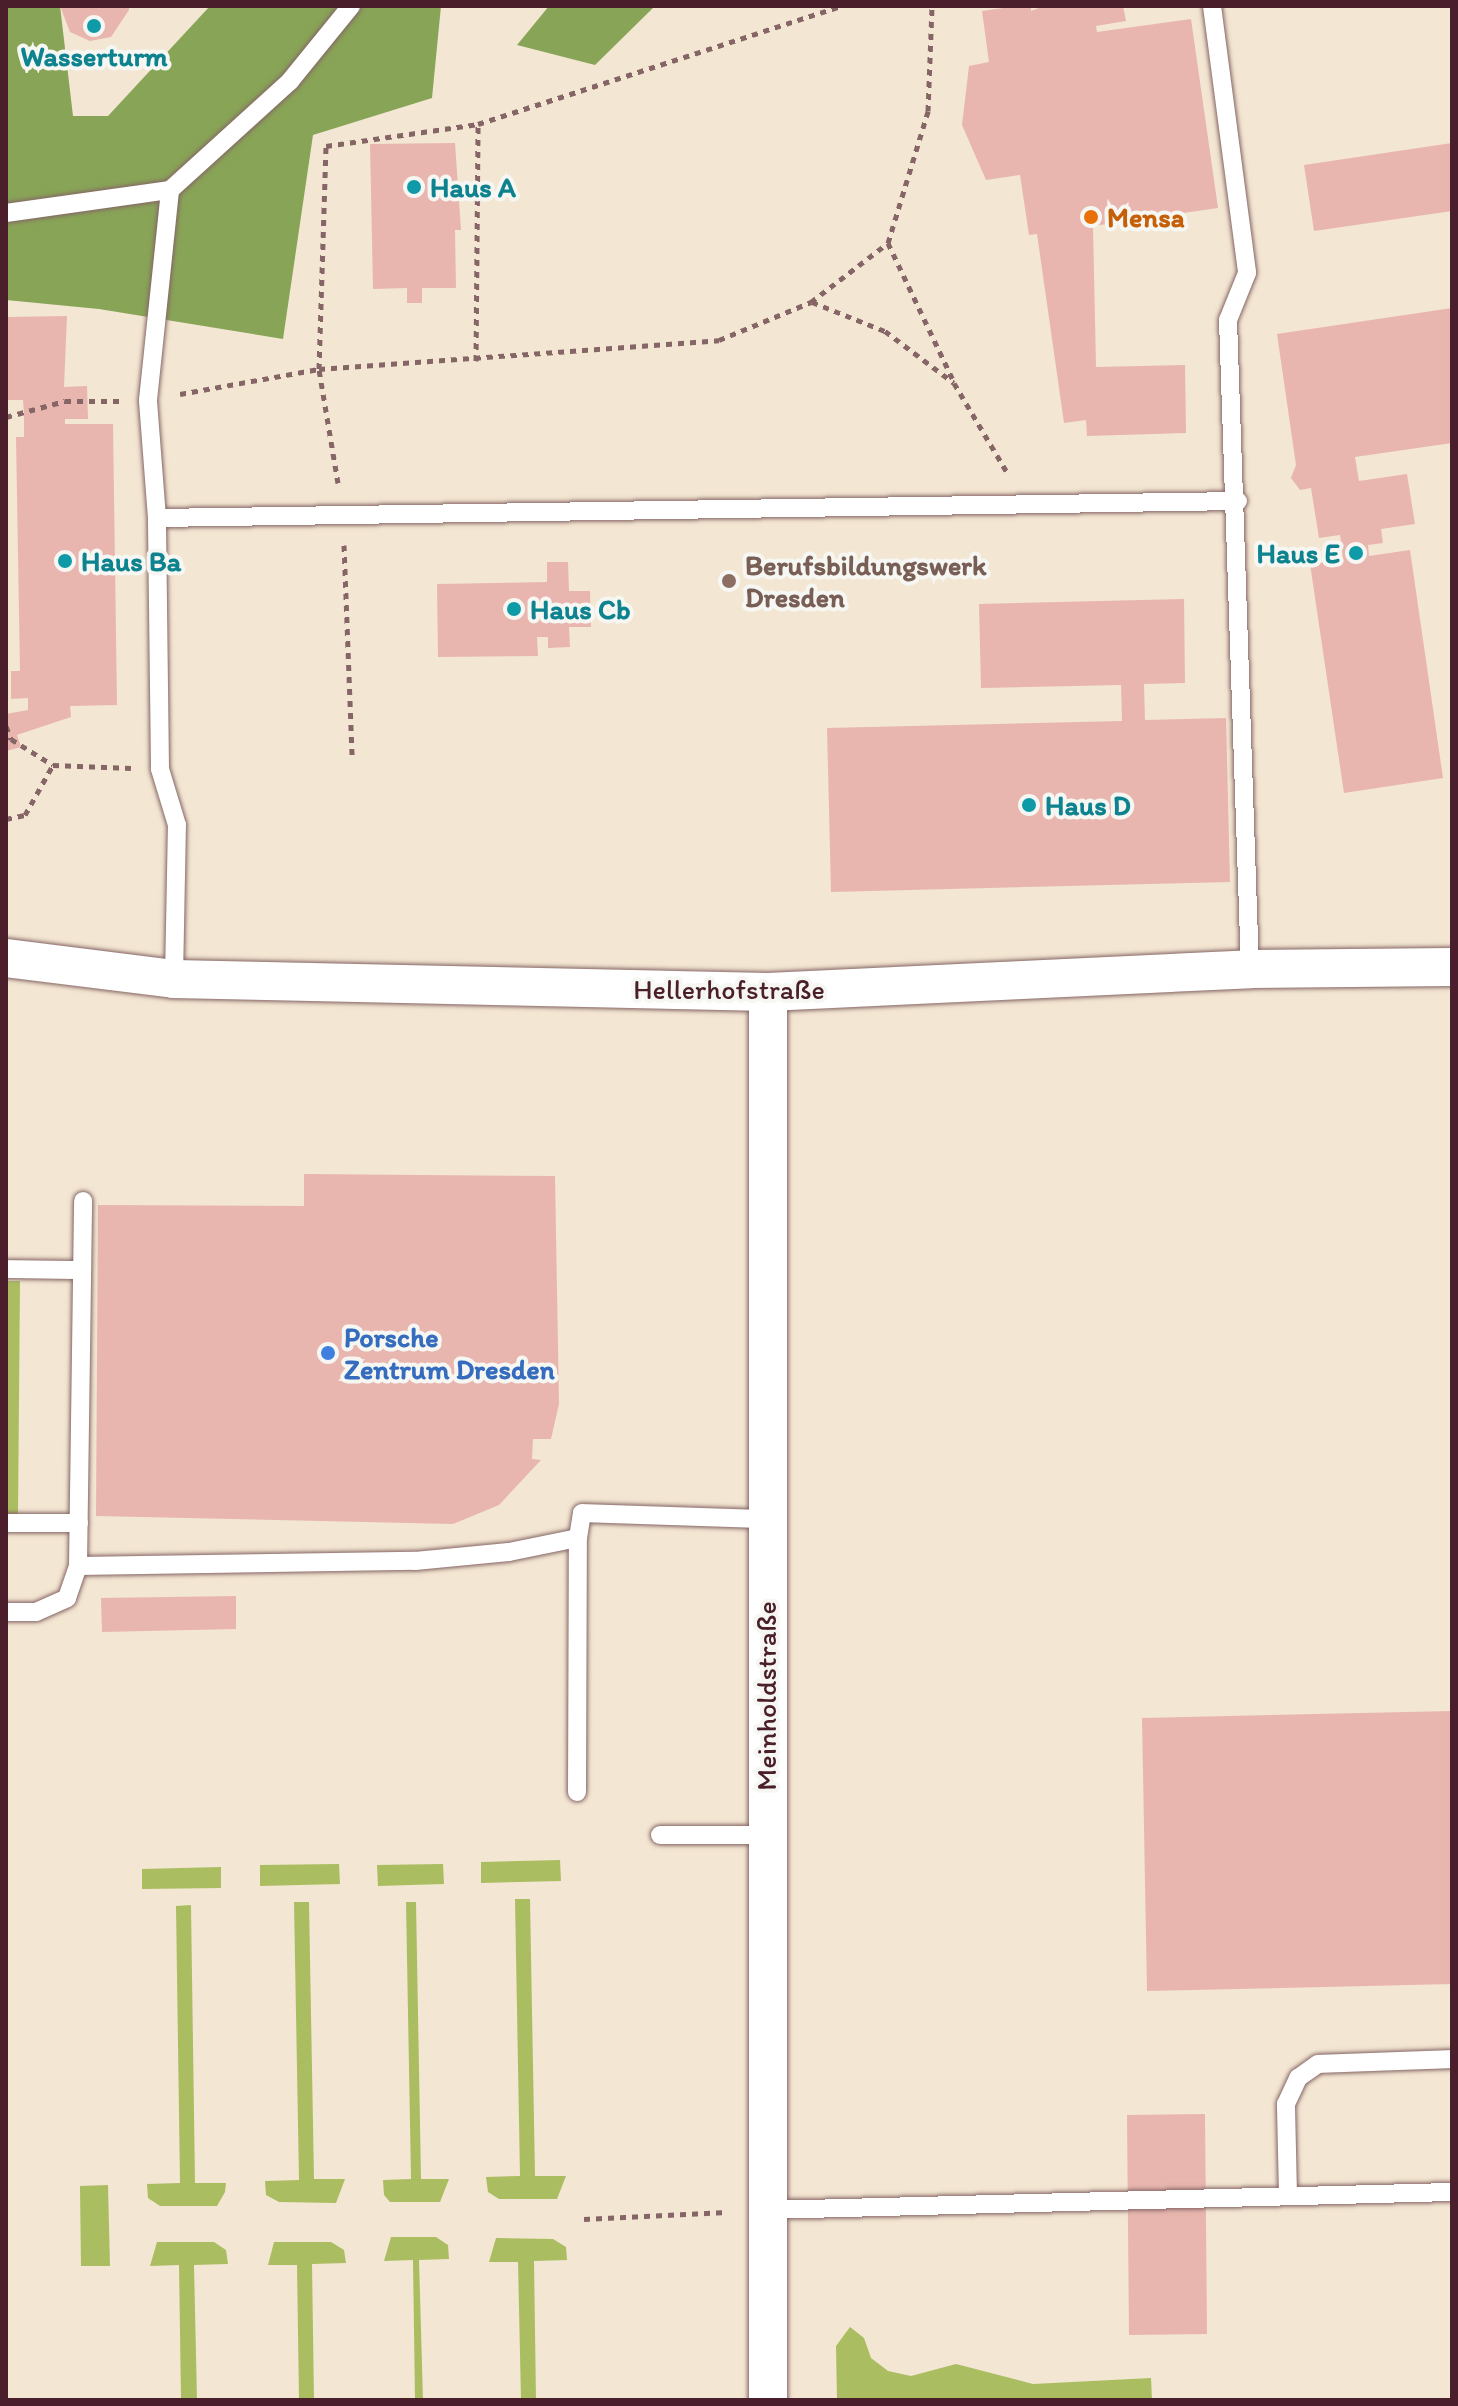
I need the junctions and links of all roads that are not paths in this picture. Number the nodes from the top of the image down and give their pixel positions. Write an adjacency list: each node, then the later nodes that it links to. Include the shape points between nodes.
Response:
1 (351, 6): 3 (lane, via 290,81)
2 (1212, 6): 5 (lane, via 1247,273 1228,320)
3 (170, 190): 4 (lane); 6 (lane, via 148,400)
4 (6, 213)
5 (1238, 501): 6 (lane); 9 (lane)
6 (157, 518): 10 (lane, via 160,769 177,825)
7 (6, 958): 10 (street, Hellerhofstraße)
8 (1452, 967): 9 (street, Hellerhofstraße)
9 (1250, 969): 11 (street, Hellerhofstraße)
10 (174, 979): 11 (street, Hellerhofstraße)
11 (768, 992): 15 (street, Meinholdstraße)
12 (83, 1201): 14 (lane)
13 (6, 1269): 14 (lane)
14 (82, 1270): 17 (lane)
15 (767, 1519): 18 (lane, via 582,1513); 23 (street, Meinholdstraße)
16 (6, 1523): 17 (lane)
17 (79, 1523): 19 (lane)
18 (578, 1538): 19 (lane, via 509,1552 415,1561); 21 (lane)
19 (78, 1566): 20 (lane, via 67,1598 36,1612)
20 (6, 1612)
21 (577, 1792)
22 (660, 1835): 23 (lane)
23 (765, 1835): 27 (street, Meinholdstraße)
24 (1452, 2059): 26 (lane, via 1318,2064 1298,2078 1286,2104)
25 (1452, 2192): 26 (lane)
26 (1288, 2195): 27 (lane)
27 (768, 2210): 28 (street, Meinholdstraße)
28 (768, 2400)

